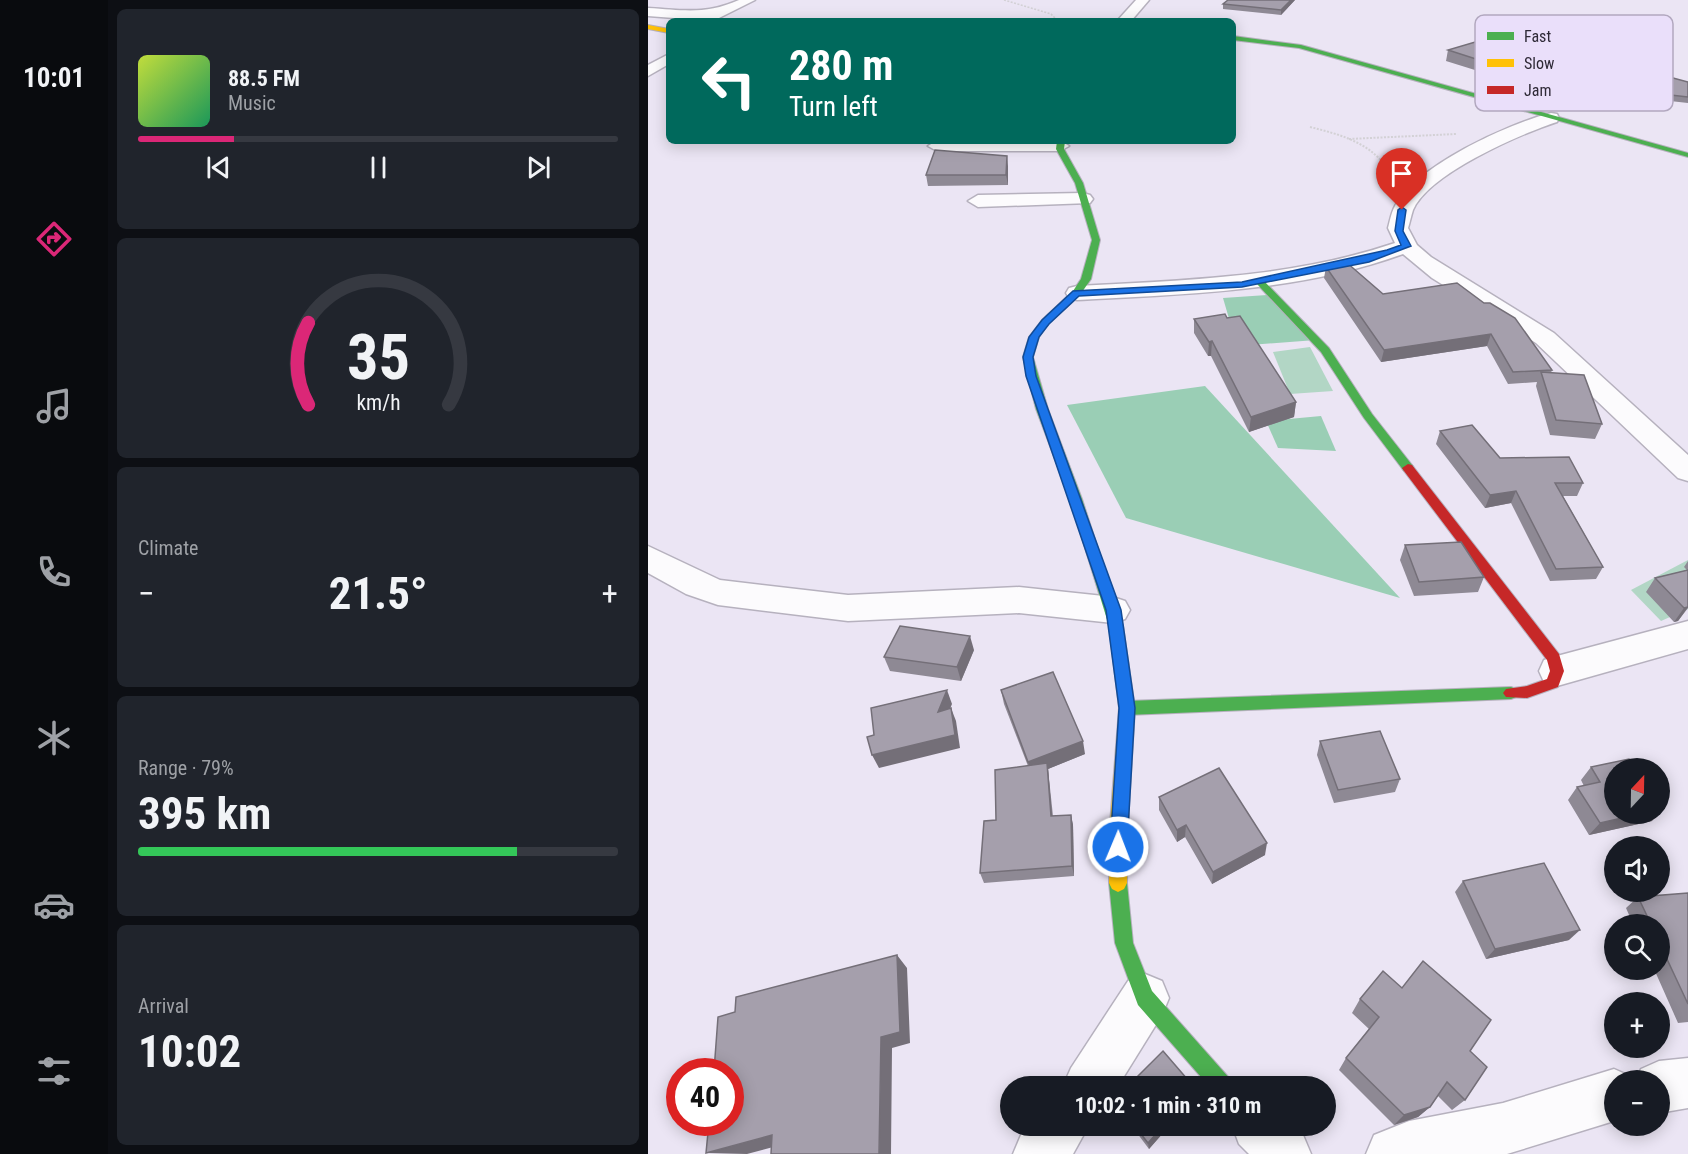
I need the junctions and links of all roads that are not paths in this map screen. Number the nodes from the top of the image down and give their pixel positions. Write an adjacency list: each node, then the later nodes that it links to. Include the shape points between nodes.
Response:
1 (749, 0): 4 (street)
2 (1143, 0): 6 (street)
3 (648, 12): 4 (street)
4 (722, 13): 5 (street)
5 (710, 18)
6 (1127, 18)
7 (648, 27): 8 (street)
8 (666, 30)
9 (1236, 38): 12 (street, via 1309,49)
10 (666, 60): 11 (street)
11 (648, 71)
12 (1475, 96)
13 (1526, 111): 14 (street)
14 (1551, 118): 18 (street); 21 (street, via 1501,135 1425,182 1409,198 1399,221)
15 (1019, 144): 17 (street)
16 (1060, 144): 19 (street)
17 (937, 146)
18 (1688, 155)
19 (1083, 199): 20 (street); 23 (street, via 1096,240 1086,279)
20 (978, 201)
21 (1406, 246): 22 (street, via 1369,259); 24 (street, via 1545,338)
22 (1260, 282): 23 (street); 28 (street, via 1325,350 1368,416 1554,658)
23 (1077, 293): 26 (street, via 1045,322 1034,337 1028,357 1042,409)
24 (1688, 471)
25 (648, 558): 26 (street, via 718,592 848,608 1019,600)
26 (1113, 610): 29 (street)
27 (1688, 635): 28 (street)
28 (1557, 671): 29 (street, via 1553,683 1527,692)
29 (1127, 708): 30 (street, via 1118,893 1124,943)
30 (1145, 998): 31 (street); 32 (street)
31 (1095, 1076)
32 (1213, 1076)
33 (1688, 1083): 34 (street)
34 (1670, 1085)
35 (1604, 1098): 40 (street, via 1503,1129)
36 (1054, 1136): 38 (street)
37 (1268, 1136): 39 (street)
38 (1040, 1154)
39 (1284, 1154)
40 (1393, 1154)

